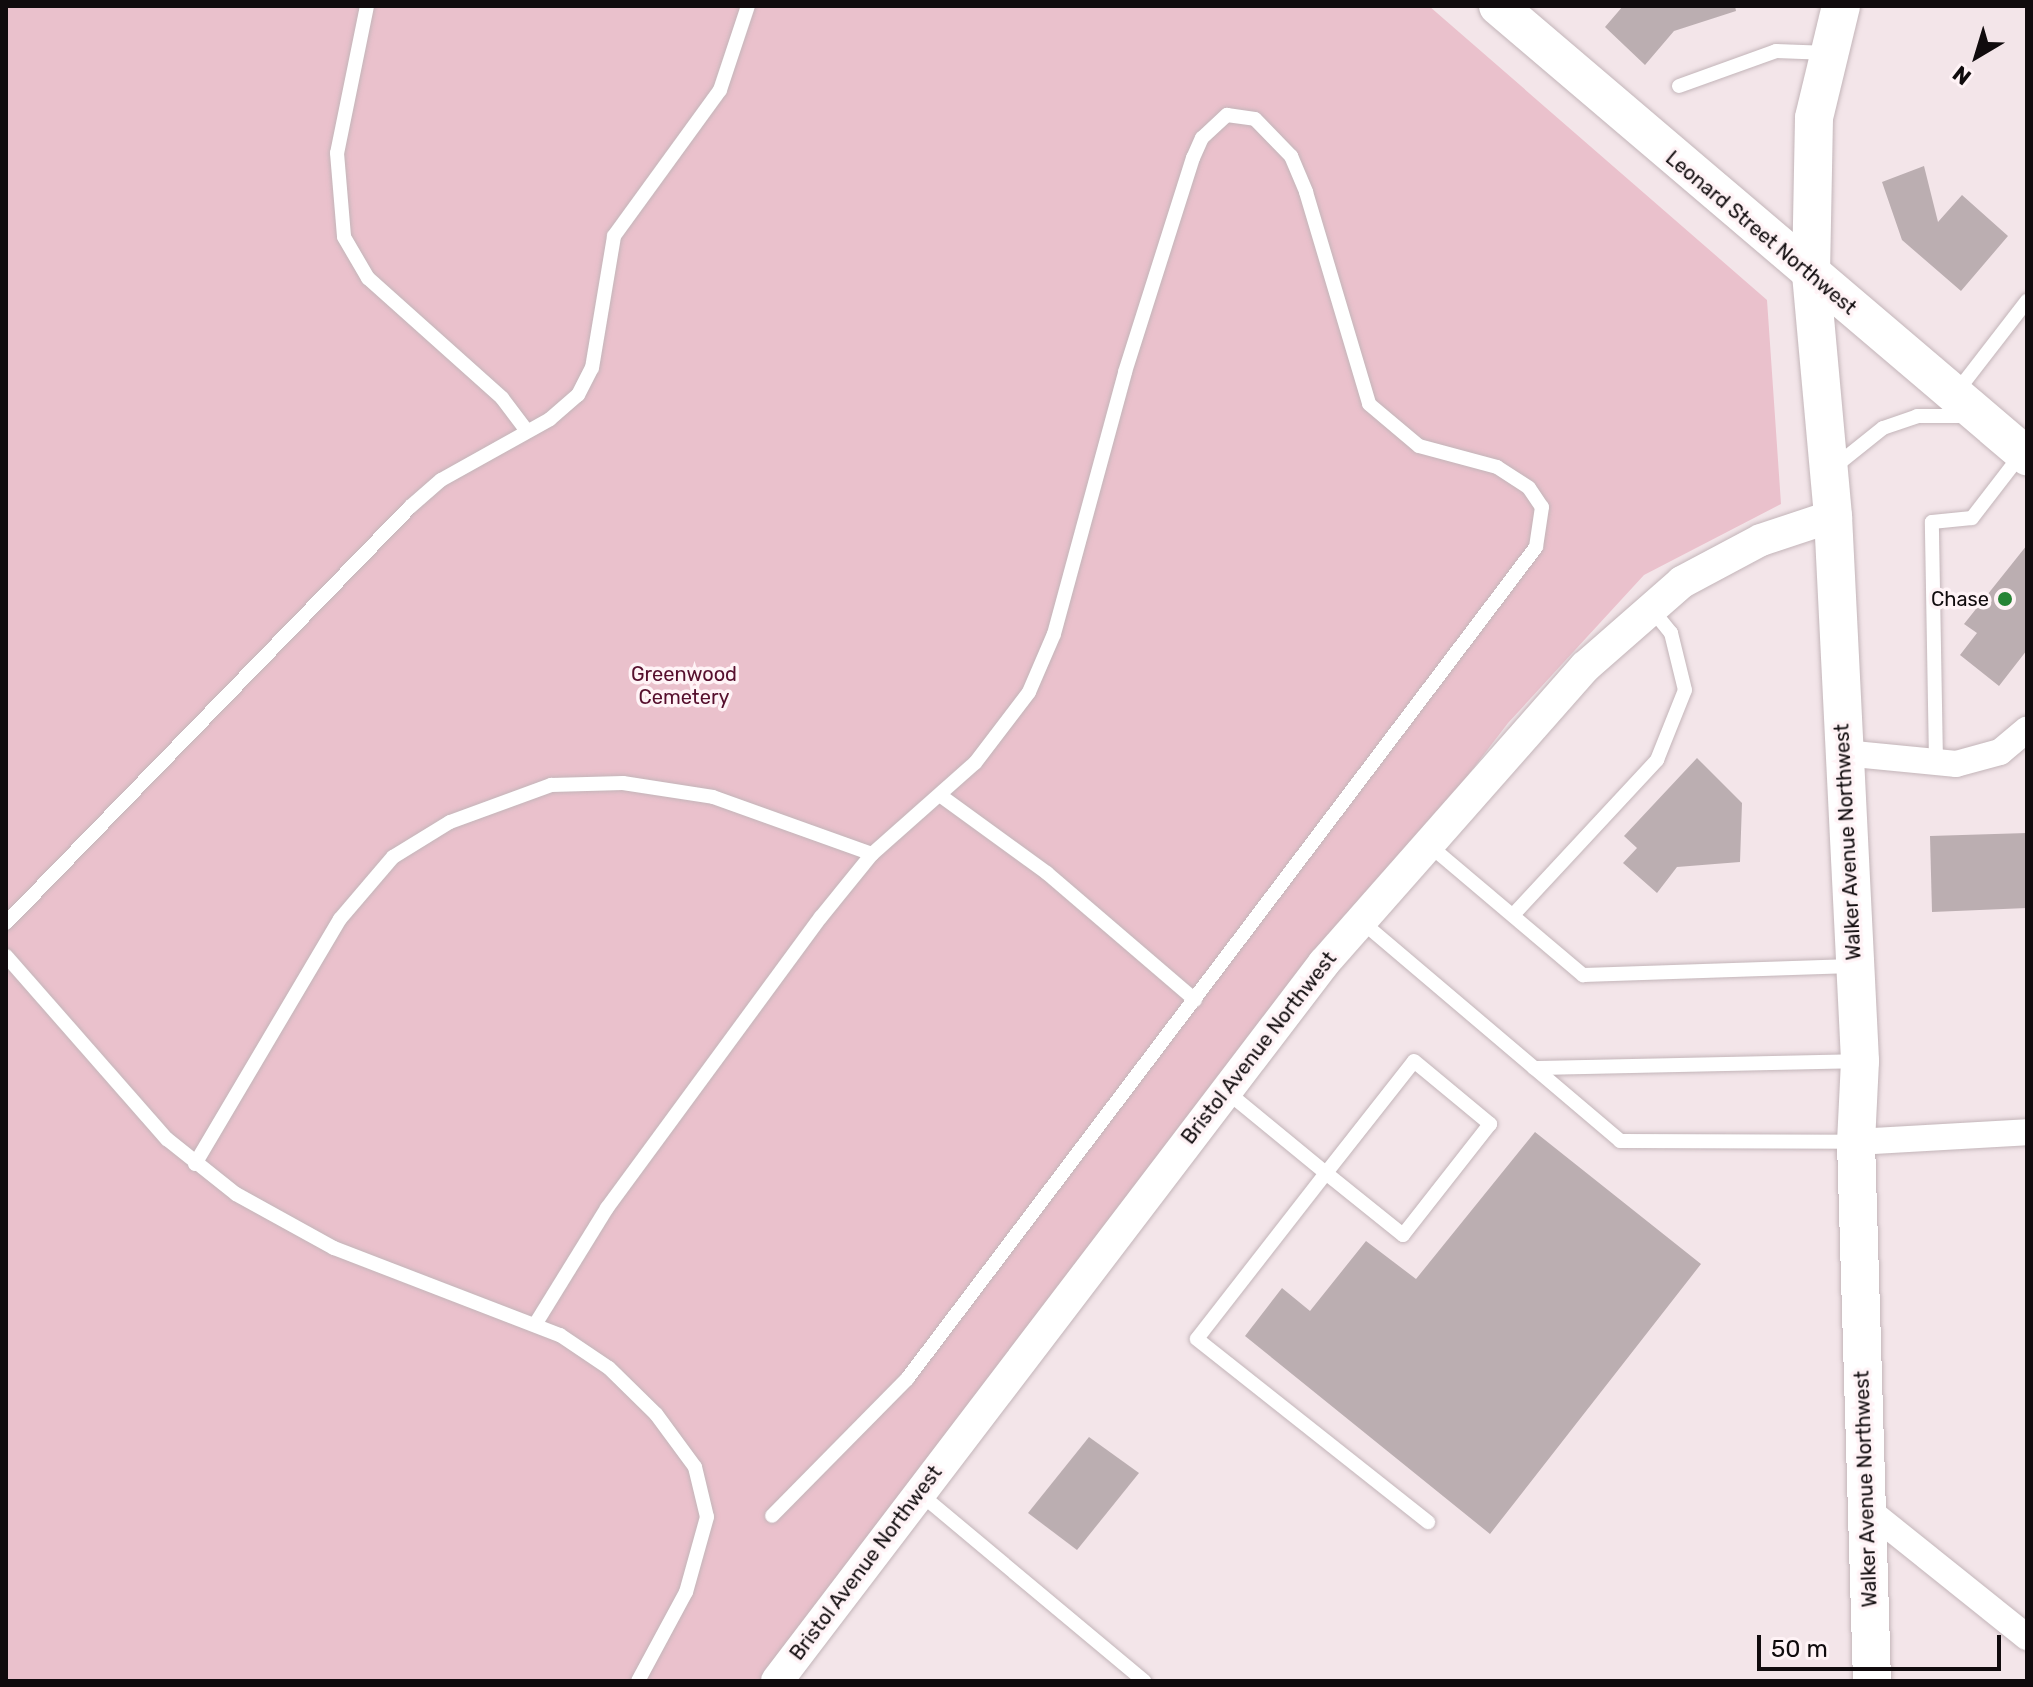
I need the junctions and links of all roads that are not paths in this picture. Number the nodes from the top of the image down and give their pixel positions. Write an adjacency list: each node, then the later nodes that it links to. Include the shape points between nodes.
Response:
1 (367, 6): 10 (lane, via 337,153 344,237 368,278 502,398)
2 (748, 6): 10 (lane, via 720,90 614,236 586,381 565,408)
3 (1498, 6): 7 (main road, Leonard Street Northwest)
4 (1841, 6): 5 (main road, Walker Avenue Northwest)
5 (1830, 53): 6 (lane, via 1776,51); 7 (main road, Walker Avenue Northwest, via 1814,118)
6 (1679, 86)
7 (1811, 274): 9 (main road, Leonard Street Northwest); 12 (main road, Walker Avenue Northwest)
8 (2027, 301): 9 (lane)
9 (1967, 405): 11 (main road, Leonard Street Northwest); 12 (lane, via 1883,428)
10 (527, 431): 23 (lane, via 475,458 410,507)
11 (2025, 454): 17 (lane, via 1972,518 1932,522)
12 (1830, 470): 13 (main road, Walker Avenue Northwest)
13 (1833, 516): 14 (street, Bristol Avenue Northwest, via 1761,540); 16 (main road, Walker Avenue Northwest)
14 (1650, 607): 19 (street, Bristol Avenue Northwest, via 1585,667); 21 (lane, via 1671,633 1685,690 1657,760)
15 (2025, 735): 17 (street, via 2000,752 1956,764)
16 (1844, 753): 17 (street); 25 (main road, Walker Avenue Northwest)
17 (1936, 762)
18 (941, 796): 20 (lane); 26 (lane, via 1047,873); 26 (lane, via 975,763 1041,670 1180,192 1202,138 1227,115 1242,113 1269,128 1291,156 1369,404 1419,446 1513,476 1542,507 1544,523 1536,547)
19 (1429, 845): 21 (lane); 22 (street, Bristol Avenue Northwest)
20 (872, 854): 32 (lane, via 713,797 623,783 551,785 450,822 393,857 340,919); 34 (lane, via 686,1095)
21 (1513, 915): 25 (lane, via 1583,975)
22 (1361, 921): 28 (lane); 29 (street, Bristol Avenue Northwest)
23 (6, 923)
24 (6, 956): 32 (lane, via 140,1111)
25 (1855, 966): 27 (main road, Walker Avenue Northwest)
26 (1195, 1000): 37 (lane, via 907,1379)
27 (1860, 1061): 28 (lane); 31 (main road, Walker Avenue Northwest)
28 (1534, 1068): 31 (lane, via 1620,1141)
29 (1226, 1091): 33 (lane); 35 (street, Bristol Avenue Northwest)
30 (2027, 1132): 31 (street)
31 (1856, 1142): 36 (main road, Walker Avenue Northwest)
32 (195, 1164): 34 (lane, via 296,1231)
33 (1326, 1173): 33 (lane, via 1414,1061 1490,1124 1403,1235); 38 (lane, via 1197,1339)
34 (536, 1323): 40 (lane, via 630,1385 678,1440 704,1490 707,1517 696,1565)
35 (918, 1492): 41 (street, Bristol Avenue Northwest); 42 (lane)
36 (1867, 1509): 39 (street); 43 (main road, Walker Avenue Northwest)
37 (772, 1516)
38 (1428, 1522)
39 (2027, 1637)
40 (638, 1681)
41 (777, 1681)
42 (1144, 1681)
43 (1872, 1681)

